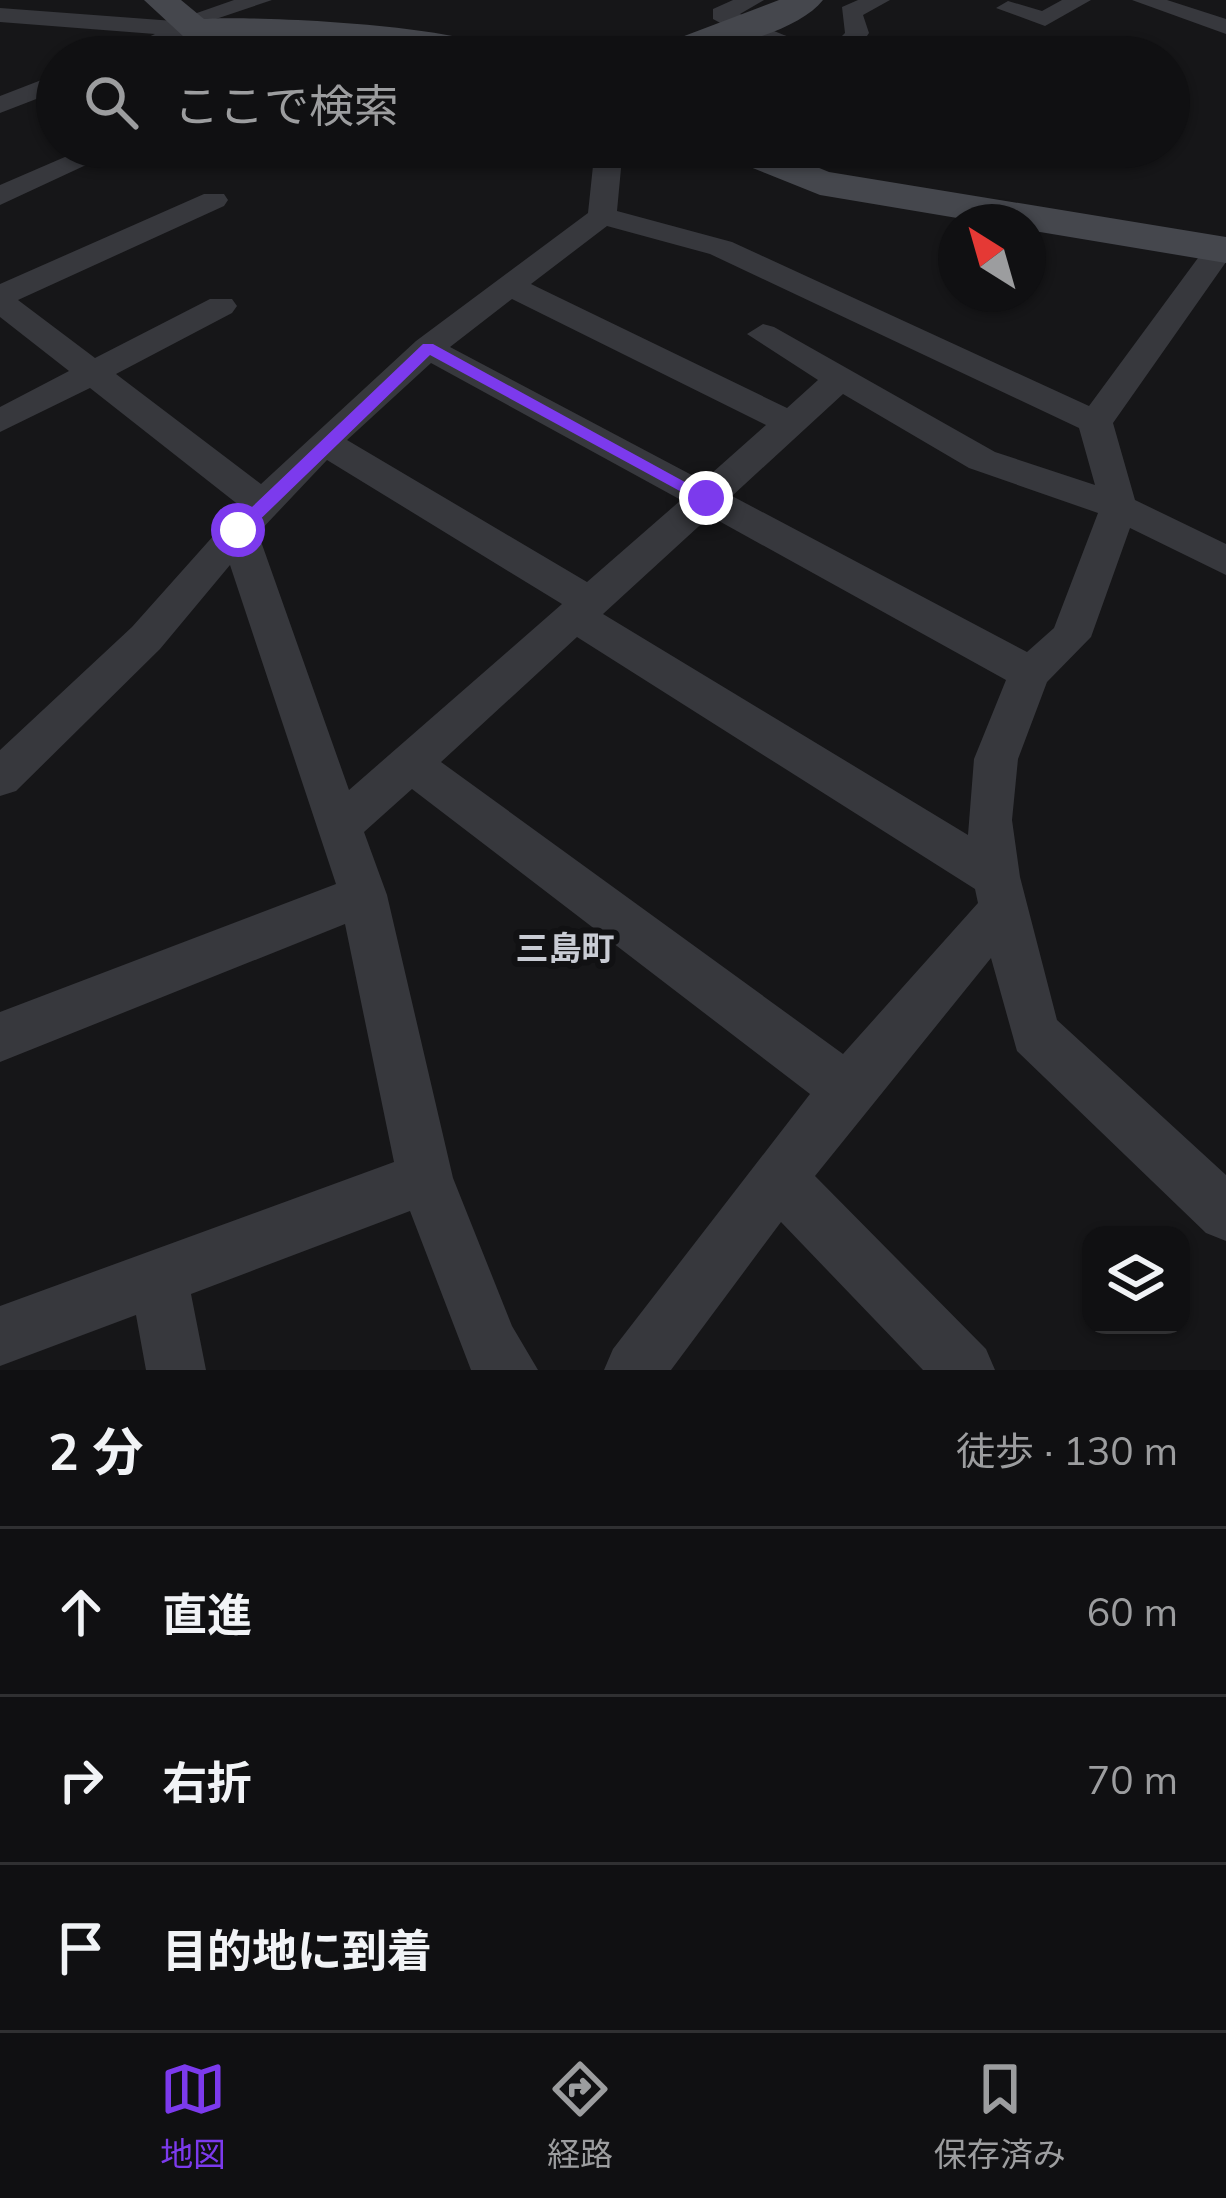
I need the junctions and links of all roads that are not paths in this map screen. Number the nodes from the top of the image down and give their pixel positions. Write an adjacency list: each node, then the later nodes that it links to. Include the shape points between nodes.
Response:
1 (260, 0): 9 (street)
2 (806, 0): 7 (street)
3 (878, 0): 15 (street, via 850,12)
4 (1079, 0): 6 (street, via 1045,19)
5 (1144, 0): 10 (street)
6 (1008, 8)
7 (750, 14): 13 (street); 14 (street)
8 (0, 15): 9 (street)
9 (181, 17): 11 (street); 12 (street)
10 (1226, 27)
11 (151, 36)
12 (369, 36)
13 (705, 36)
14 (774, 36)
15 (855, 36)
16 (36, 90): 17 (street)
17 (0, 105)
18 (64, 168): 21 (street)
19 (607, 168): 23 (street)
20 (783, 168): 24 (street, via 820,184)
21 (0, 196)
22 (214, 200): 26 (street)
23 (602, 216): 25 (street); 33 (street, via 721,248)
24 (1223, 250): 33 (street)
25 (510, 286): 29 (street); 34 (street)
26 (0, 298): 30 (street)
27 (221, 306): 30 (street)
28 (763, 334): 31 (street)
29 (428, 348): 35 (street); 36 (street)
30 (93, 373): 32 (street); 38 (street)
31 (840, 379): 34 (street); 37 (street, via 982,460)
32 (0, 421)
33 (1095, 422): 37 (street)
34 (790, 423): 36 (street)
35 (324, 442): 38 (street); 40 (street)
36 (706, 498): 40 (street); 41 (street)
37 (1119, 507): 39 (street); 41 (street, via 1071,637)
38 (250, 517): 43 (street, via 146,638); 44 (street)
39 (1226, 561)
40 (583, 610): 42 (street); 45 (street)
41 (1030, 673): 45 (street, via 995,759 989,820)
42 (411, 764): 44 (street); 48 (street)
43 (0, 778)
44 (341, 825): 46 (street)
45 (1000, 892): 48 (street); 51 (street, via 1035,1034)
46 (363, 895): 47 (street); 49 (street)
47 (0, 1037)
48 (847, 1089): 50 (street)
49 (424, 1178): 52 (street); 55 (street, via 490,1346)
50 (779, 1180): 56 (street); 57 (street)
51 (1226, 1213)
52 (158, 1276): 53 (street); 54 (street)
53 (0, 1336)
54 (176, 1370)
55 (508, 1370)
56 (634, 1370)
57 (965, 1370)

